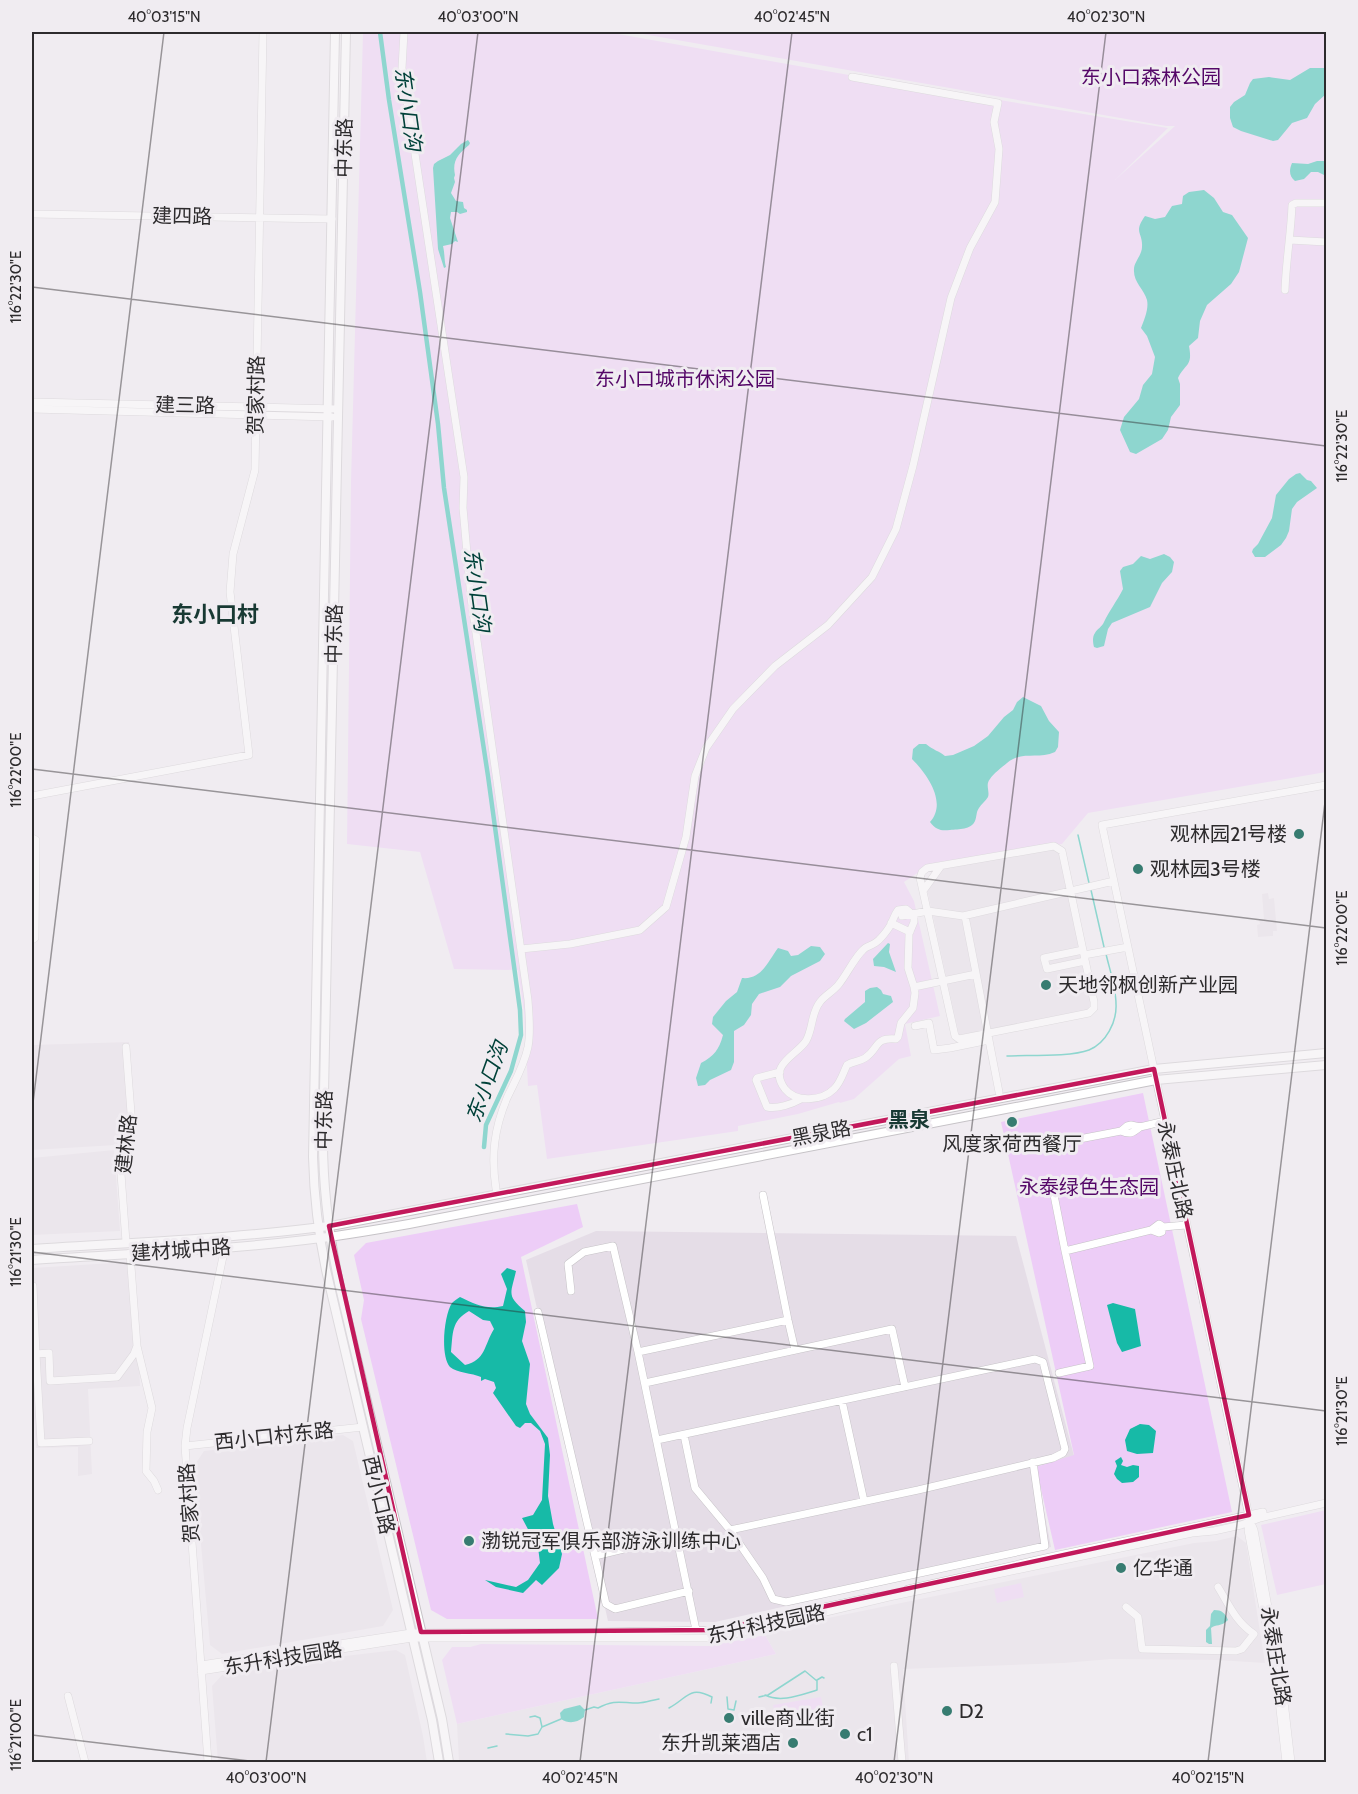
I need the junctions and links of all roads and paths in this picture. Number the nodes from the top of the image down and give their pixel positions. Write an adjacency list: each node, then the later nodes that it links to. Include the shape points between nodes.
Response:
1 (263, 32): 8 (street, 贺家村路)
2 (335, 32): 9 (main road, 中东路)
3 (346, 32): 17 (main road, 中东路)
4 (404, 32): 33 (street, via 402,68 462,470 471,598)
5 (852, 77): 33 (street, via 998,103 994,122 999,149 995,202 970,248 951,298 896,529 872,577 828,625 775,666 734,709 706,748 695,776 686,837 666,907 640,930)
6 (1326, 203): 10 (street, via 1292,204)
7 (32, 214): 8 (street, 建四路)
8 (260, 218): 9 (street, 建四路); 15 (street, 贺家村路)
9 (332, 219): 16 (main road, 中东路)
10 (1290, 240): 11 (street); 12 (street)
11 (1326, 242)
12 (1285, 290)
13 (32, 402): 15 (street, 建三路)
14 (32, 409): 15 (street, 建三路)
15 (256, 411): 16 (street, 建三路); 19 (street, 贺家村路, via 255,470 233,554 230,592 249,755)
16 (328, 413): 17 (street, 建三路); 55 (main road, 中东路, via 313,1157)
17 (338, 413): 54 (main road, 中东路, via 323,1140)
18 (1326, 785): 22 (street, 永泰庄北路, via 1102,825)
19 (32, 796)
20 (32, 838): 31 (street, via 36,840)
21 (941, 866): 23 (street); 23 (street, via 922,872); 24 (street, via 1054,846 1062,851)
22 (1114, 881): 24 (street); 32 (street, 永泰庄北路)
23 (923, 891): 25 (street)
24 (1071, 891): 28 (street); 34 (street)
25 (928, 911): 26 (street); 28 (street); 36 (street)
26 (912, 914): 27 (street); 29 (street, via 901,909); 30 (street)
27 (902, 916)
28 (965, 916): 35 (street)
29 (891, 922): 30 (street); 44 (street, via 819,1003 805,1042 785,1060)
30 (910, 932): 37 (street, via 908,968)
31 (32, 940)
32 (1128, 947): 34 (street); 43 (street, 永泰庄北路)
33 (521, 949): 50 (street, via 530,1028 528,1048 495,1131)
34 (1084, 955): 34 (street, via 1044,958 1047,969); 39 (street, via 1094,1002 1092,1011)
35 (976, 974): 36 (street); 39 (street)
36 (943, 981): 37 (street); 39 (street, via 955,1036)
37 (914, 987): 47 (street, via 915,1003 901,1023 896,1040 882,1040 867,1057 847,1065 833,1090)
38 (915, 1026): 39 (street, via 929,1023 934,1050)
39 (988, 1036): 46 (street)
40 (126, 1047): 58 (street, 建林路, via 132,1126 121,1174)
41 (1326, 1053): 43 (main road, 黑泉路)
42 (1326, 1065): 45 (main road, 黑泉路)
43 (1154, 1069): 45 (street, 永泰庄北路); 50 (main road, 黑泉路)
44 (780, 1071): 47 (street, via 784,1088); 47 (street, via 756,1080 767,1107)
45 (1156, 1080): 48 (street, 永泰庄北路); 56 (main road, 黑泉路)
46 (999, 1092)
47 (801, 1099)
48 (1165, 1121): 49 (street, via 1126,1126 1121,1131); 53 (street, 永泰庄北路)
49 (1074, 1140)
50 (494, 1192): 54 (main road, 黑泉路, via 475,1199)
51 (1054, 1195): 61 (street)
52 (763, 1196): 67 (street)
53 (1186, 1225): 61 (street, via 1157,1225 1151,1230); 85 (street, 永泰庄北路)
54 (329, 1226): 55 (main road, 黑泉路); 56 (main road, 中东路)
55 (318, 1227): 57 (main road, 西小口路); 58 (main road, 建材城中路)
56 (330, 1237): 57 (main road, 建材城中路); 93 (main road, 西小口路)
57 (319, 1238): 59 (main road, 建材城中路); 76 (main road, 西小口路)
58 (126, 1242): 60 (main road, 建材城中路)
59 (225, 1247): 62 (main road, 建材城中路); 80 (street, 贺家村路)
60 (32, 1249)
61 (1065, 1251): 72 (street, via 1090,1365)
62 (130, 1253): 63 (main road, 建材城中路); 68 (street)
63 (32, 1260)
64 (32, 1286): 71 (street)
65 (571, 1291): 70 (street, via 568,1264 584,1252 613,1246)
66 (538, 1312): 88 (street)
67 (788, 1320): 69 (street); 70 (street)
68 (138, 1346): 71 (street, via 117,1377 50,1381 50,1353); 82 (street, via 152,1408 146,1471)
69 (795, 1350): 73 (street); 74 (street, via 892,1329)
70 (638, 1352): 73 (street)
71 (36, 1354): 79 (street, via 41,1443)
72 (1059, 1373)
73 (645, 1383): 78 (street)
74 (905, 1387): 75 (street); 81 (street, via 1035,1359 1043,1362 1065,1449 1059,1455)
75 (842, 1401): 77 (street); 83 (street)
76 (363, 1427): 80 (street, 西小口村东路); 94 (main road, 西小口路)
77 (684, 1435): 78 (street); 86 (street, via 695,1488)
78 (657, 1440): 87 (street)
79 (89, 1441)
80 (185, 1446): 96 (street, 贺家村路)
81 (1033, 1462): 83 (street); 86 (street, via 1045,1546 786,1602 773,1599)
82 (158, 1490)
83 (864, 1501): 86 (street)
84 (1326, 1501): 85 (street)
85 (1250, 1519): 92 (street, 东升科技园路, via 1070,1552 715,1630); 93 (street, 东升科技园路, via 1214,1531 889,1597 717,1638); 103 (street, 永泰庄北路, via 1248,1530 1277,1683); 104 (street, 永泰庄北路, via 1282,1684)
86 (730, 1530)
87 (677, 1536): 88 (street); 90 (street)
88 (595, 1556): 90 (street, via 606,1604 615,1609)
89 (1218, 1587): 91 (street, via 1230,1611 1254,1634 1242,1649 1142,1649 1138,1617)
90 (689, 1591): 92 (street)
91 (1126, 1607)
92 (696, 1630): 93 (street, 东升科技园路)
93 (422, 1635): 94 (street, 东升科技园路); 101 (main road, 西小口路)
94 (412, 1636): 96 (street, 东升科技园路); 100 (main road, 西小口路)
95 (894, 1666): 102 (street)
96 (201, 1668): 99 (street, 贺家村路)
97 (68, 1696): 98 (street)
98 (85, 1762)
99 (208, 1762)
100 (439, 1762)
101 (449, 1762)
102 (902, 1762)
103 (1286, 1762)
104 (1291, 1762)

